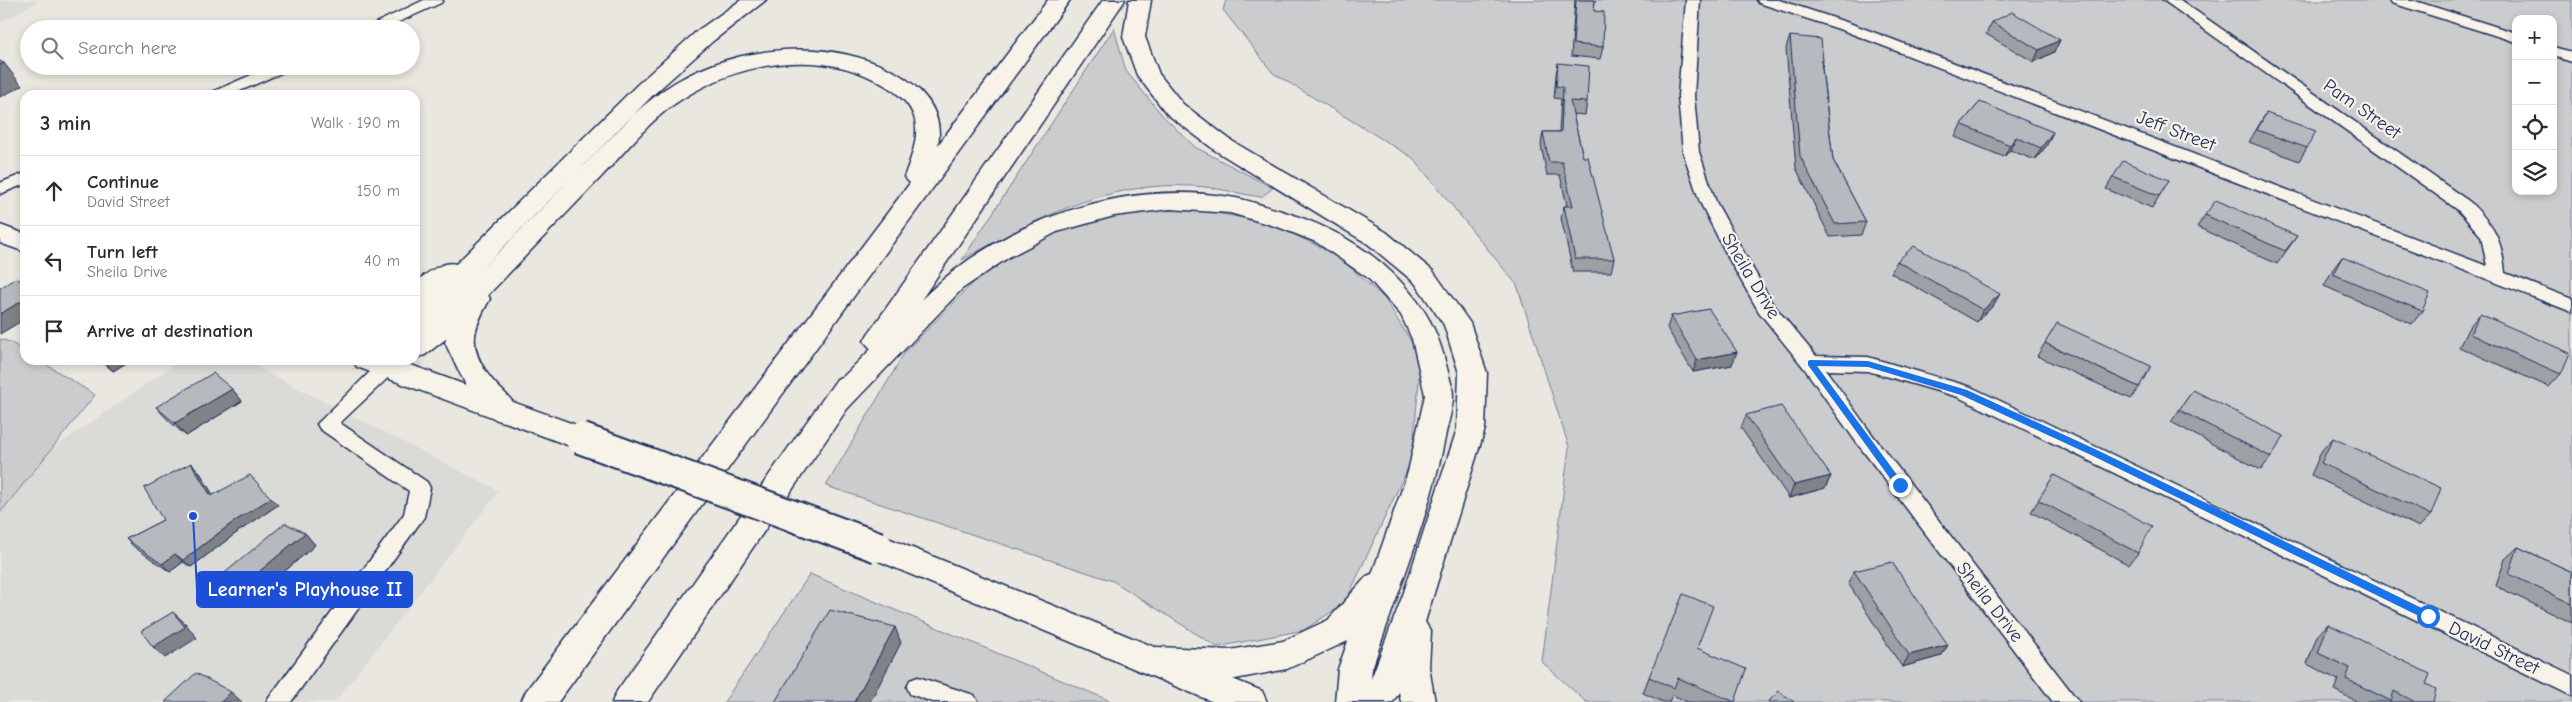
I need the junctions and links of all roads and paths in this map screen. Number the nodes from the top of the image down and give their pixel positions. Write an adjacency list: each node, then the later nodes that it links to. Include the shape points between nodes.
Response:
1 (436, 0): 10 (street)
2 (755, 0): 20 (main road, via 705,36 646,90)
3 (1059, 0): 18 (main road)
4 (1114, 0): 31 (main road)
5 (1140, 0): 34 (main road, via 1134,36 1148,75 1175,109 1224,146 1377,238 1424,277 1457,323 1473,372 1471,430)
6 (1693, 0): 28 (street, Sheila Drive, via 1686,96 1691,152 1708,202 1761,300)
7 (1764, 0): 23 (street, Jeff Street, via 1847,27)
8 (2170, 0): 23 (street, Pam Street, via 2464,206 2488,231 2495,248)
9 (2397, 0): 11 (street)
10 (390, 20)
11 (2512, 37)
12 (2557, 51): 13 (street)
13 (2572, 56)
14 (264, 75): 15 (street)
15 (229, 90)
16 (20, 180): 17 (street)
17 (0, 189)
18 (906, 205): 22 (main road, via 929,143 928,115 912,93 887,76 819,57 781,57 750,62 701,78 671,96); 39 (main road)
19 (0, 234): 21 (main road)
20 (496, 238): 24 (main road); 26 (main road)
21 (20, 241)
22 (493, 273): 27 (main road); 32 (main road, via 467,315 459,342 475,379)
23 (2496, 275): 25 (street, Jeff Street)
24 (420, 291)
25 (2572, 306)
26 (420, 319)
27 (420, 344)
28 (1810, 363): 36 (street, David Street, via 1868,364 1964,392); 46 (street, Sheila Drive)
29 (383, 365): 38 (street, via 327,424 420,488 414,517)
30 (393, 365): 32 (main road)
31 (837, 401): 33 (main road, via 954,283 1000,251 1048,226 1114,208 1170,201 1230,205 1288,221 1325,236 1377,272 1412,310 1426,339 1439,395 1423,472); 40 (main road)
32 (505, 411): 35 (main road, bridge, via 878,547)
33 (1387, 574): 35 (main road, via 1340,630 1287,655 1230,665); 43 (main road, via 1355,670)
34 (1420, 592): 44 (main road, via 1387,683); 45 (main road, via 1412,667)
35 (1156, 662): 42 (main road)
36 (2572, 686)
37 (918, 687): 41 (street)
38 (278, 702)
39 (538, 702)
40 (629, 702)
41 (966, 702)
42 (1250, 702)
43 (1352, 702)
44 (1374, 702)
45 (1418, 702)
46 (2067, 702)

